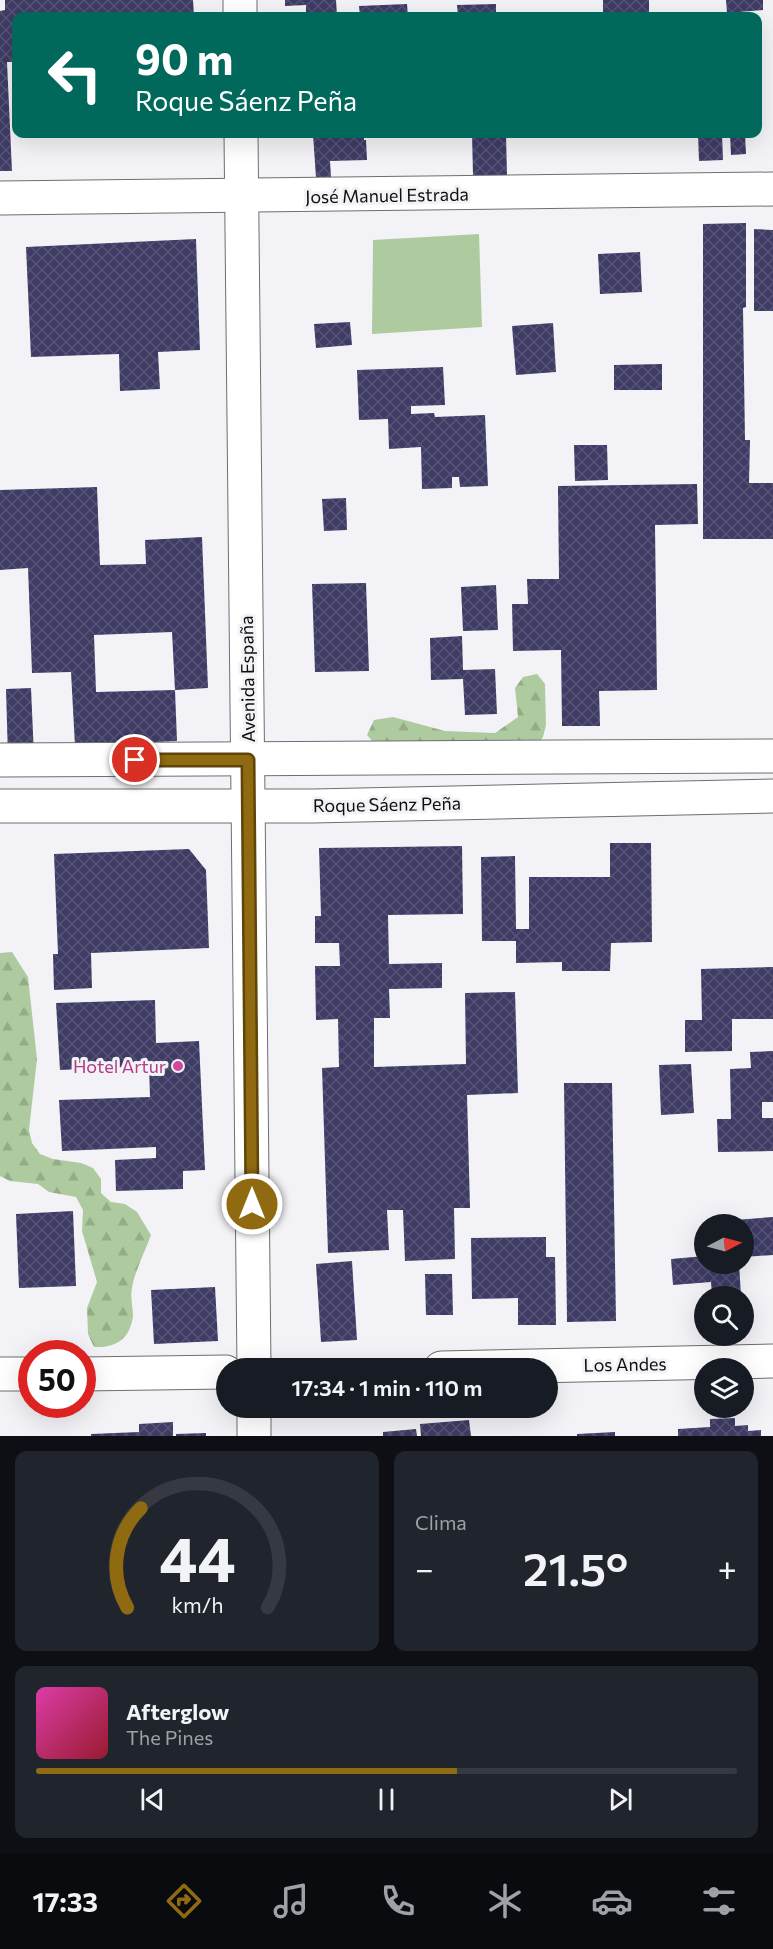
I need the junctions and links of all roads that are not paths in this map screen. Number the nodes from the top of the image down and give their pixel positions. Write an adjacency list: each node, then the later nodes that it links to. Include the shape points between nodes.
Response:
1 (241, 138): 3 (street, Avenida España)
2 (773, 189): 3 (street, José Manuel Estrada)
3 (242, 197): 4 (street, José Manuel Estrada); 7 (street, Avenida España)
4 (0, 198)
5 (773, 756): 7 (street)
6 (0, 760): 7 (street)
7 (248, 760): 10 (street, Avenida España)
8 (773, 796): 10 (street, Roque Sáenz Peña)
9 (0, 806): 10 (street, Roque Sáenz Peña)
10 (249, 806): 11 (street, Avenida España)
11 (254, 1358)
12 (773, 1361): 13 (street, Los Andes)
13 (558, 1366)
14 (216, 1372): 17 (street)
15 (0, 1374): 16 (street)
16 (18, 1374)
17 (96, 1374)
18 (254, 1418): 19 (street)
19 (254, 1436)

